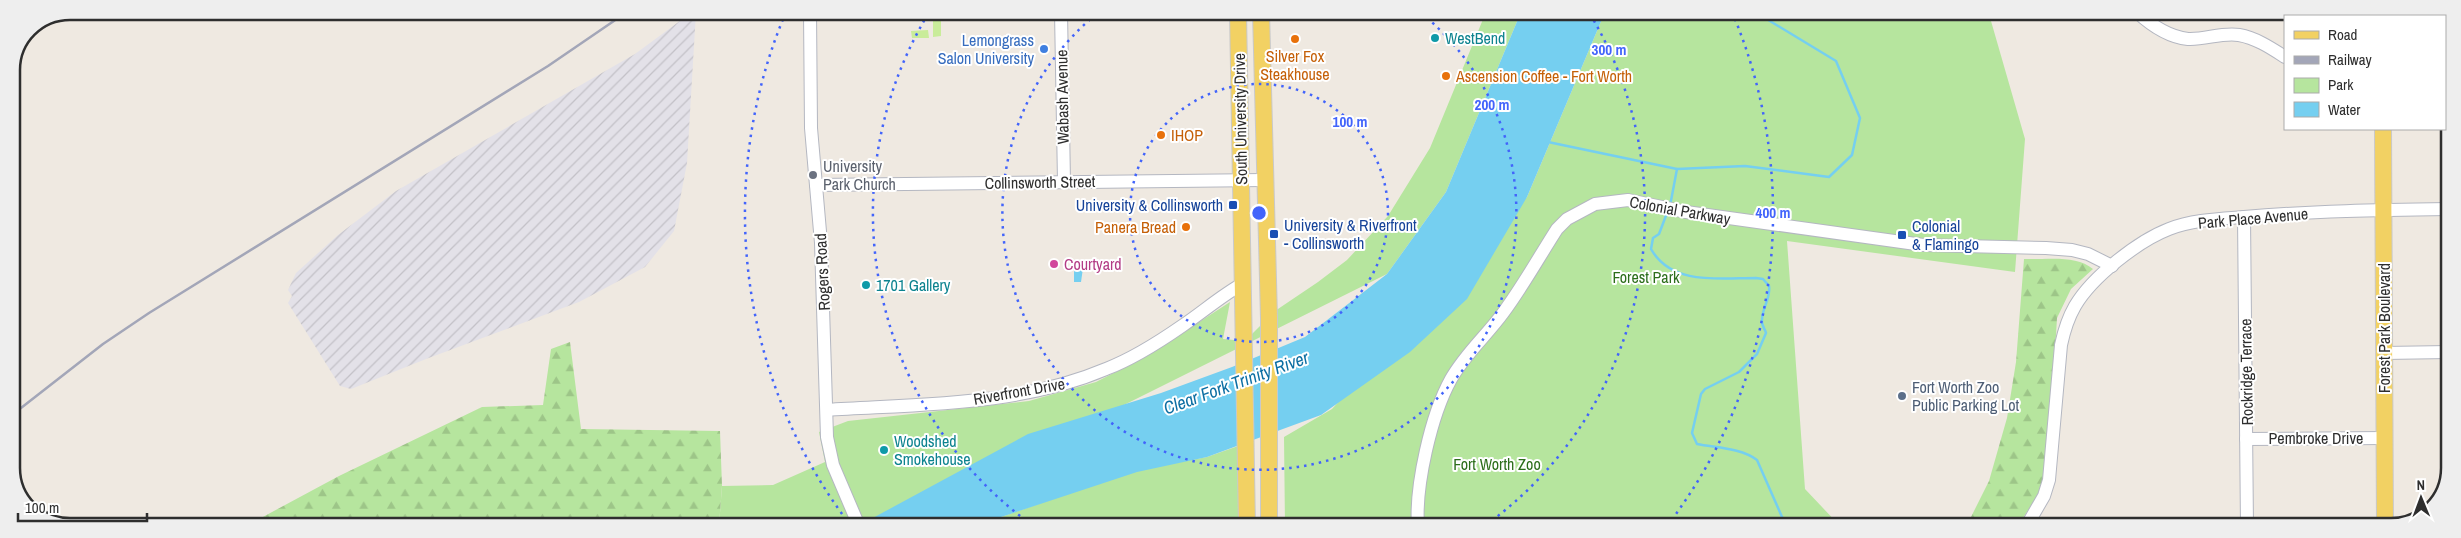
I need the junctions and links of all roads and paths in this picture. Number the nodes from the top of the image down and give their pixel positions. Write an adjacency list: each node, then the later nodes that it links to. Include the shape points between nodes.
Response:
1 (810, 20): 11 (street, Rogers Road, via 811,128)
2 (1061, 20): 10 (street, Wabash Avenue)
3 (1238, 20): 8 (main road, South University Drive)
4 (1261, 20): 9 (main road, South University Drive)
5 (2146, 20): 6 (street, via 2166,33 2189,39 2238,34)
6 (2284, 56)
7 (2383, 130): 13 (main road, Forest Park Boulevard)
8 (1241, 180): 9 (street, Collinsworth Street); 10 (street, Collinsworth Street); 16 (main road, South University Drive)
9 (1264, 180): 17 (main road, South University Drive)
10 (1064, 182): 11 (street, Collinsworth Street)
11 (816, 185): 20 (street, Rogers Road)
12 (2441, 209): 13 (street, Park Place Avenue)
13 (2383, 210): 14 (street, Park Place Avenue); 19 (main road, Forest Park Boulevard)
14 (2244, 217): 15 (street, Park Place Avenue, via 2168,229); 22 (street, Rockridge Terrace)
15 (2112, 266): 26 (street, Colonial Parkway, via 2072,250 1923,245 1686,212 1628,200 1595,204 1567,219 1557,229 1502,314 1452,378 1437,409 1420,484); 27 (street, Park Place Avenue, via 2076,305 2066,325 2061,345 2049,480)
16 (1244, 284): 17 (main road, via 1255,283 1263,294); 20 (street, Riverfront Drive, via 1182,326 1108,369 1054,388 997,398); 24 (main road, South University Drive)
17 (1269, 322): 25 (main road, South University Drive)
18 (2441, 352): 19 (street)
19 (2384, 353): 21 (main road, Forest Park Boulevard)
20 (827, 410): 23 (street, Rogers Road, via 827,437 833,465)
21 (2385, 438): 22 (street, Pembroke Drive); 29 (main road, Forest Park Boulevard)
22 (2246, 439): 28 (street, Rockridge Terrace)
23 (856, 518)
24 (1247, 518)
25 (1269, 518)
26 (1418, 518)
27 (2031, 518)
28 (2247, 518)
29 (2385, 518)

